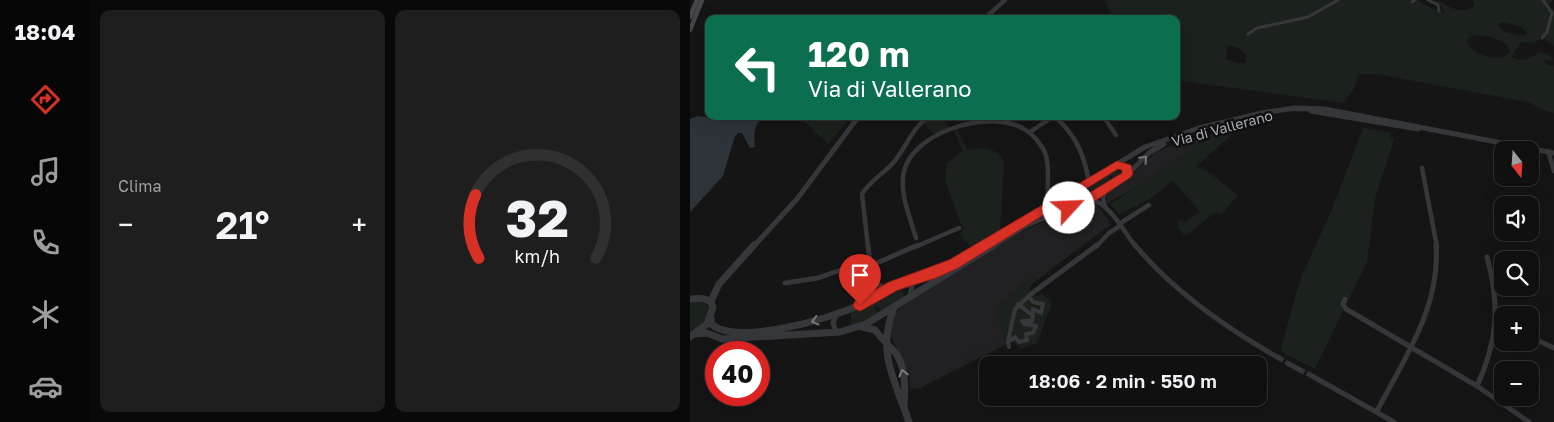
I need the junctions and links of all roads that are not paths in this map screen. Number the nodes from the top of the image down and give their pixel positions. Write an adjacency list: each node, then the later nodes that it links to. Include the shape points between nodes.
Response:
1 (697, 0): 9 (main road)
2 (702, 0): 10 (main road)
3 (1005, 0): 8 (street)
4 (1338, 0): 11 (street, via 1316,14 1257,28)
5 (1428, 0): 7 (street, via 1438,5)
6 (1543, 0): 12 (street, via 1552,13)
7 (1439, 10)
8 (990, 15)
9 (690, 17)
10 (690, 30)
11 (1248, 34)
12 (1542, 38)
13 (856, 120): 43 (street, via 790,208)
14 (923, 120): 38 (street, via 917,124 908,144 893,163 862,194)
15 (1048, 120): 19 (street)
16 (1058, 120): 26 (street, via 1073,133 1080,145)
17 (1106, 120): 20 (street)
18 (1442, 131): 21 (street, Via di Vallerano); 22 (street, Via di Vallerano, via 1325,109 1288,108 1195,129 1144,147); 25 (street, Via di Vallerano, one-way to 18, via 1148,153 1163,144 1277,113 1320,112)
19 (1030, 132): 29 (street, via 1045,152); 36 (street, via 1005,122 976,120 921,147 908,163 902,184)
20 (1116, 134)
21 (1551, 152): 24 (street)
22 (1117, 164): 25 (street, via 1126,167); 26 (street, Via di Vallerano)
23 (1422, 168): 66 (street, via 1437,266 1430,306)
24 (1554, 171)
25 (1128, 174): 27 (street, Via di Vallerano)
26 (1089, 182): 28 (street, Via di Vallerano)
27 (1105, 188): 30 (street, Via di Vallerano); 33 (street)
28 (1071, 193): 31 (street, via 1072,199); 41 (street, Via di Vallerano, via 954,264)
29 (1048, 196)
30 (1088, 200): 31 (street, Via di Vallerano); 33 (street, via 1096,200)
31 (1079, 204): 46 (street, Via di Vallerano, via 1025,226)
32 (1149, 204): 34 (street)
33 (1105, 206): 34 (street)
34 (1119, 225): 45 (street, via 1102,242); 68 (street, via 1144,256 1177,286 1240,335)
35 (959, 228): 39 (street)
36 (916, 238)
37 (1487, 257): 53 (street)
38 (869, 260): 39 (street); 42 (street, via 818,279)
39 (870, 266): 40 (street)
40 (872, 281): 44 (street); 49 (street)
41 (908, 281): 44 (street, Via di Vallerano); 46 (street, via 912,287)
42 (785, 283)
43 (719, 284): 47 (street); 51 (street)
44 (887, 290): 49 (street, Via di Vallerano)
45 (1030, 295): 52 (street); 56 (street, via 1033,302 1044,306 1041,313 1033,309)
46 (910, 296): 54 (street, Via di Vallerano)
47 (698, 298): 48 (street); 51 (street)
48 (690, 299)
49 (870, 299): 55 (street, Via di Vallerano)
50 (1345, 299): 66 (street, via 1345,308)
51 (711, 301): 57 (street, via 714,307)
52 (1018, 304): 56 (street); 62 (street, via 1014,309)
53 (1496, 306)
54 (894, 307): 58 (street, Via di Vallerano); 64 (street, via 886,325)
55 (836, 315): 57 (street, Via di Vallerano, one-way to 57, via 788,327 740,332 717,329 711,324); 59 (street, via 833,323)
56 (1033, 316): 62 (street, via 1032,321 1022,321 1036,326 1033,332 1026,334 1027,340 1019,342 1015,336)
57 (711, 318): 61 (street, Via di Vallerano)
58 (858, 327): 59 (street, Via di Vallerano); 64 (street, via 874,329)
59 (836, 332): 61 (street, Via di Vallerano, via 727,338 707,333)
60 (1494, 334): 72 (street, via 1490,357)
61 (692, 336)
62 (1008, 342): 65 (street)
63 (1539, 342): 67 (street)
64 (886, 345): 73 (street, via 886,356); 73 (street, one-way to 64, via 905,385 901,365 894,351)
65 (1009, 347)
66 (1410, 347): 72 (street); 74 (street)
67 (1554, 348)
68 (1279, 358)
69 (1289, 364): 70 (street)
70 (1300, 370)
71 (1312, 376): 74 (street)
72 (1477, 386): 77 (street)
73 (904, 407): 75 (street)
74 (1377, 411): 76 (street)
75 (909, 422)
76 (1394, 422)
77 (1529, 422)

